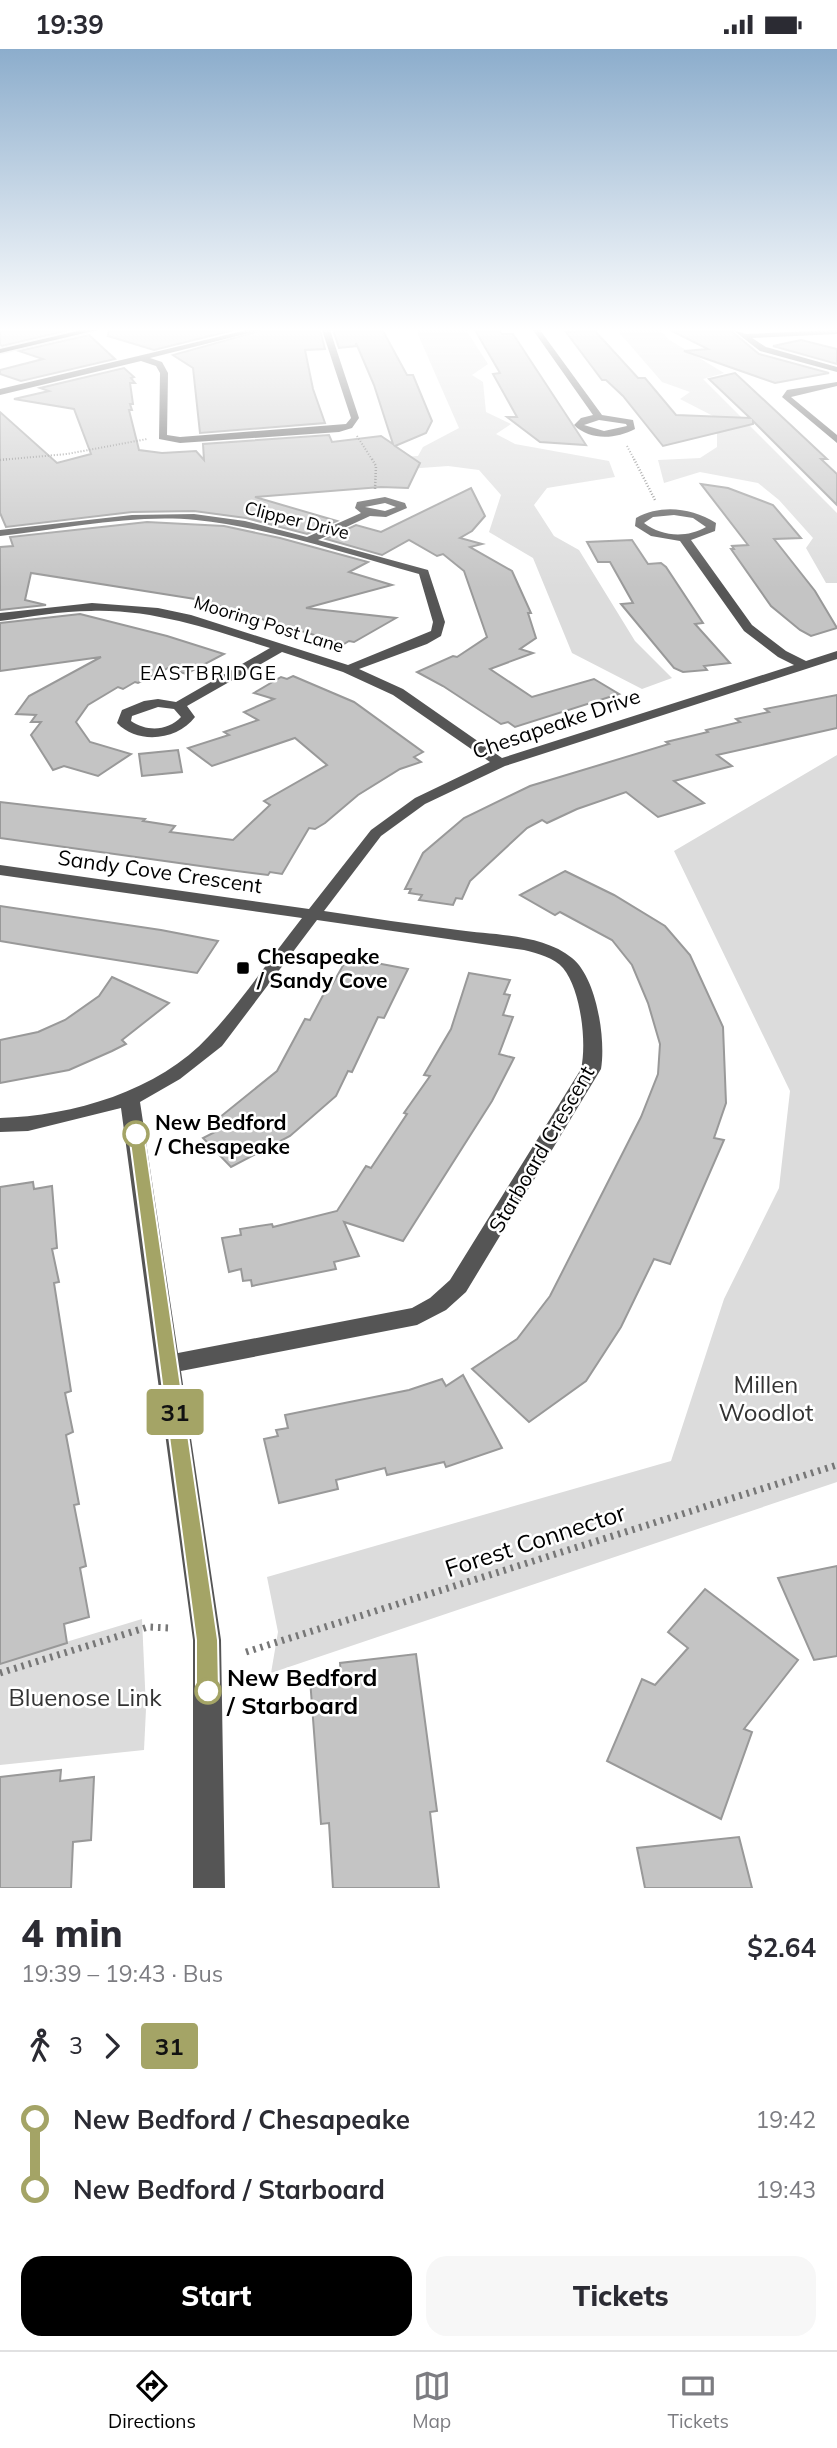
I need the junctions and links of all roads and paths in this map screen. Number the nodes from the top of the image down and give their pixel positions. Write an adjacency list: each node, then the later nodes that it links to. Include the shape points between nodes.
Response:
1 (163, 416): 7 (street)
2 (354, 416): 5 (street)
3 (808, 416): 8 (street)
4 (598, 417): 6 (street, via 632,425); 6 (street, via 578,425 595,432)
5 (349, 426): 7 (street, via 180,440); 10 (path, via 376,466)
6 (621, 432): 11 (path, via 637,471)
7 (162, 437): 9 (path)
8 (837, 440)
9 (0, 460)
10 (374, 500): 12 (street, via 359,507); 12 (street, via 393,501 402,508 386,514)
11 (662, 512): 14 (street, via 643,517 639,524 653,534); 14 (street, via 696,515 712,525 705,534)
12 (369, 513): 15 (street)
13 (0, 533): 15 (street, Clipper Drive, via 182,516 230,521)
14 (683, 537): 19 (street, via 748,628)
15 (310, 540): 20 (street, Clipper Drive, via 427,576 439,622 437,633)
16 (0, 617): 17 (street, Mooring Post Lane, via 92,607 158,612)
17 (280, 648): 20 (street, Mooring Post Lane); 21 (street)
18 (837, 655): 19 (street, Chesapeake Drive)
19 (805, 665): 22 (street, Chesapeake Drive)
20 (348, 669): 22 (street, Mooring Post Lane, via 398,692)
21 (178, 706)
22 (499, 763): 24 (street, Chesapeake Drive, via 420,801 376,833)
23 (0, 870): 24 (street, Sandy Cove Crescent)
24 (313, 915): 25 (street, Chesapeake Drive, via 215,1042 173,1075); 27 (street, Starboard Crescent, via 524,945 557,956 577,976 594,1048 591,1069 474,1264 438,1304 417,1316 387,1323)
25 (130, 1099): 26 (street, Chesapeake Drive, via 78,1114); 27 (street)
26 (0, 1125)
27 (167, 1364): 32 (street, via 207,1640)
28 (837, 1465): 30 (path, Forest Connector)
29 (170, 1628): 31 (path, via 148,1627)
30 (246, 1652)
31 (0, 1674)
32 (209, 1888)

